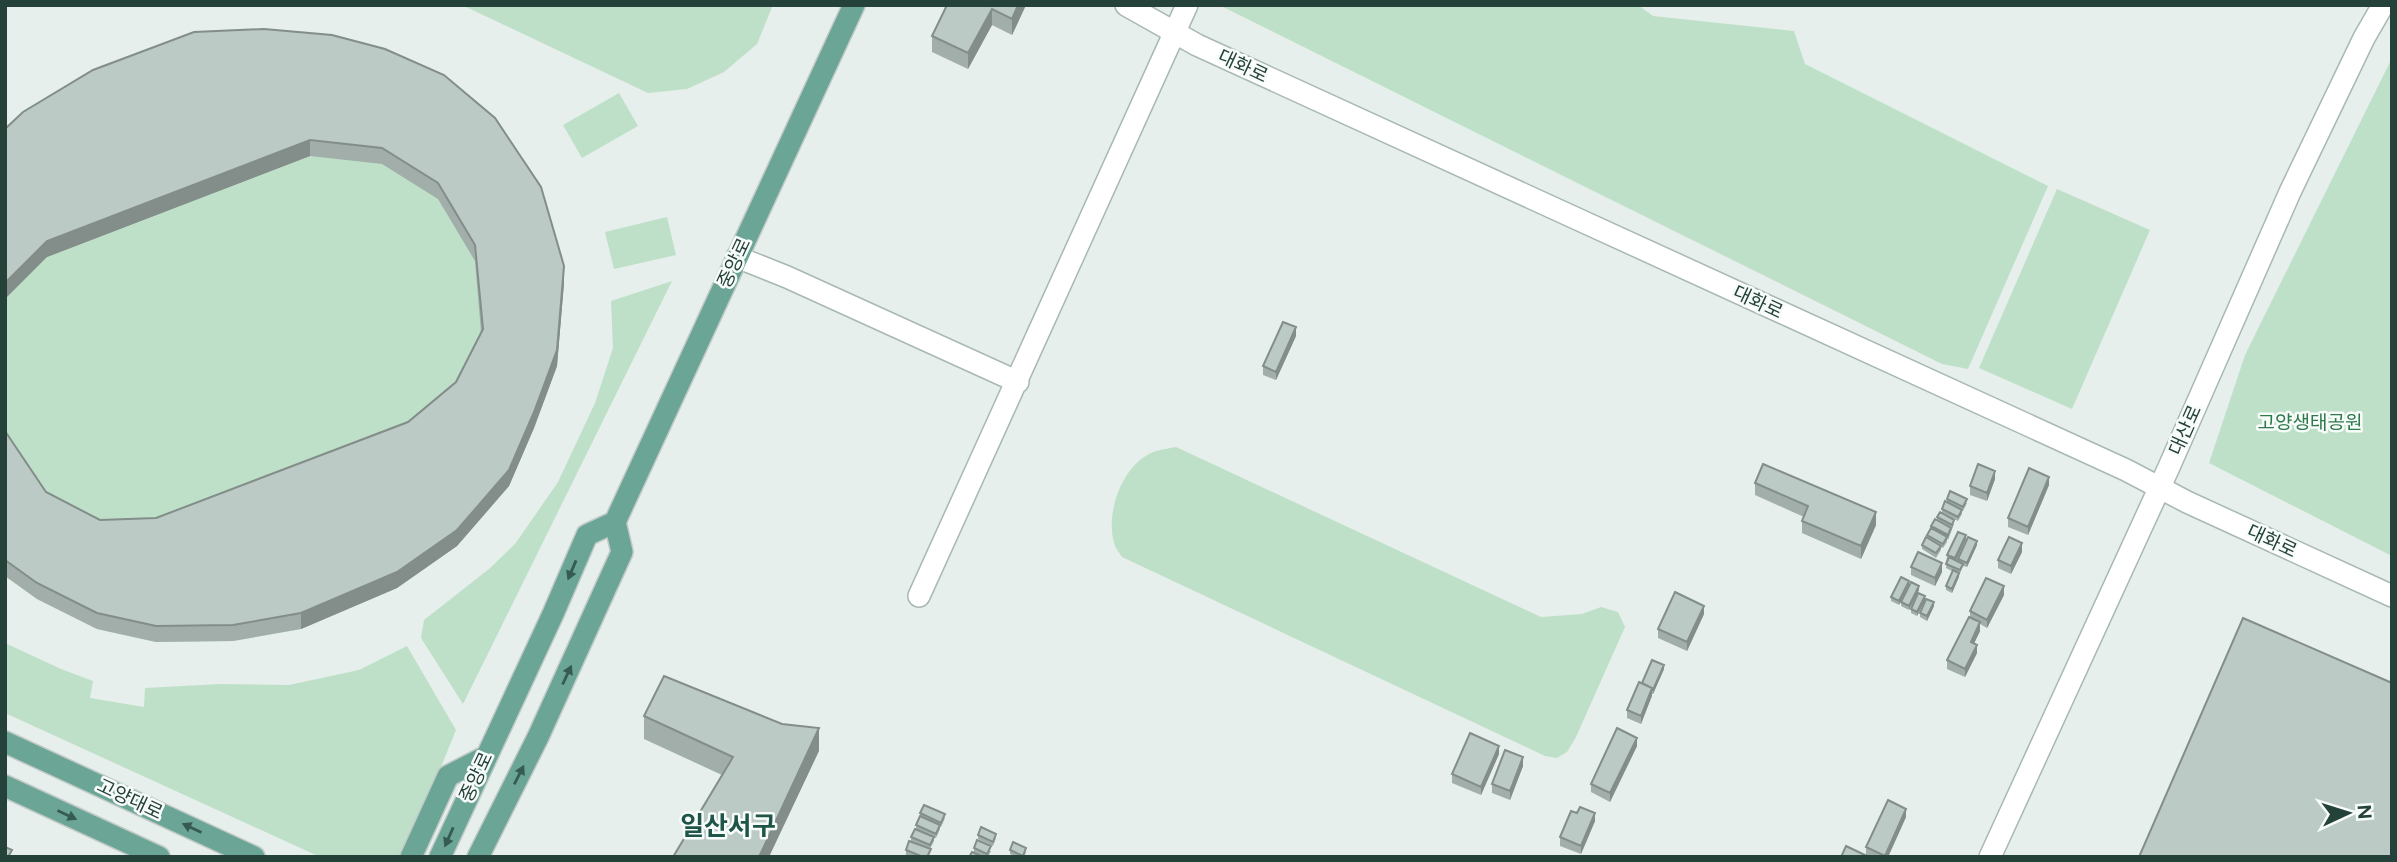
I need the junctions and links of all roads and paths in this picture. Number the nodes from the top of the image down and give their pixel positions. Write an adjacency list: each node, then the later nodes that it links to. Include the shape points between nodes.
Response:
1 (854, 5): 6 (main road, 중앙로)
2 (1126, 5): 5 (street, 대화로)
3 (1187, 5): 5 (street)
4 (2384, 5): 8 (street, 대산로, via 2290,192)
5 (1174, 33): 7 (street); 8 (street, 대화로)
6 (737, 257): 7 (street); 9 (main road, 중앙로)
7 (1018, 383): 10 (street)
8 (2159, 488): 11 (street, 대화로); 20 (street, 대산로)
9 (615, 522): 13 (main road, 중앙로, one-way to 13, via 587,535); 15 (main road, 중앙로, one-way to 9, via 622,552)
10 (919, 596)
11 (2392, 596)
12 (5, 742): 17 (main road, 고양대로, one-way to 12)
13 (485, 757): 18 (main road, via 448,776); 19 (main road, 중앙로, one-way to 19)
14 (5, 786): 16 (main road, 고양대로, one-way to 16)
15 (480, 854)
16 (151, 855)
17 (254, 857)
18 (411, 857)
19 (440, 857)
20 (1990, 857)

